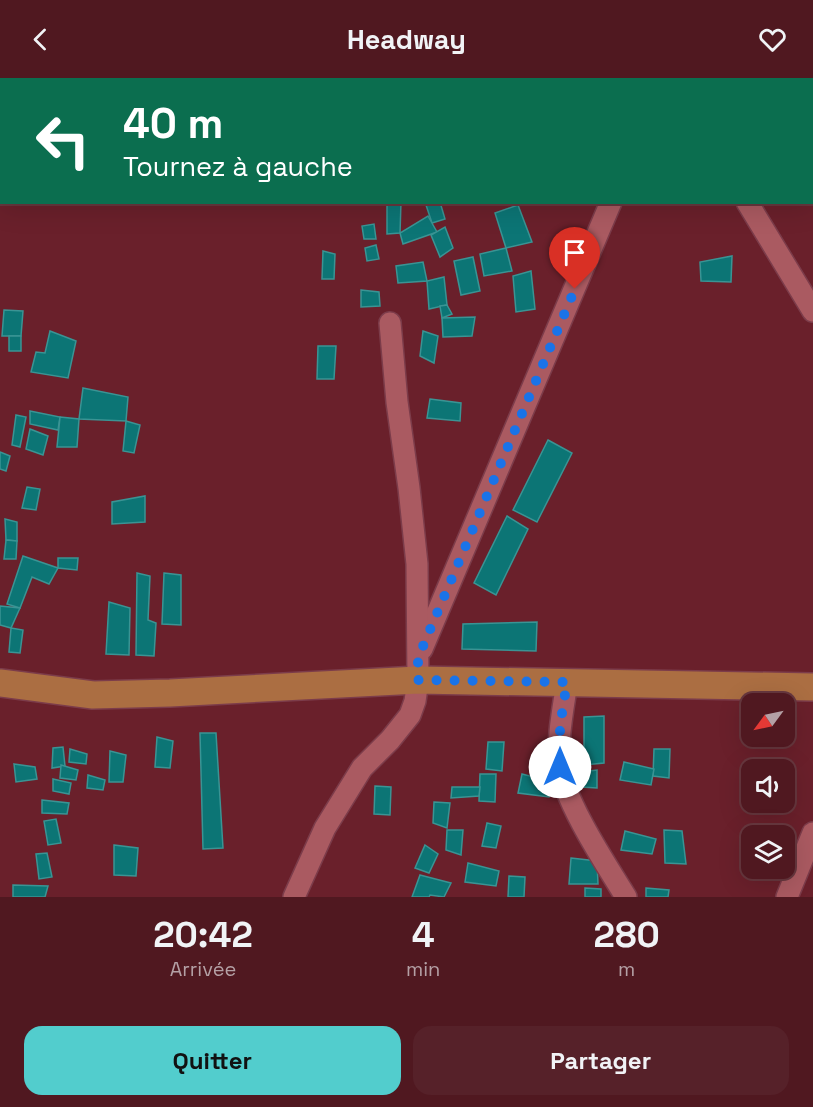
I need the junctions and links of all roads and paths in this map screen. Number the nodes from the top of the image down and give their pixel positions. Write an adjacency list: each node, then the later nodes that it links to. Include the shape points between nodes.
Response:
1 (611, 204): 5 (street)
2 (748, 204): 3 (street)
3 (813, 311)
4 (390, 323): 5 (street, via 417,564)
5 (418, 669): 6 (main road); 7 (main road, via 170,693 93,694); 10 (street, via 410,716 362,768 325,828)
6 (567, 682): 8 (main road); 11 (street, via 560,726 560,767 571,801)
7 (0, 683)
8 (813, 687)
9 (813, 833): 12 (street)
10 (294, 897)
11 (626, 897)
12 (787, 897)

